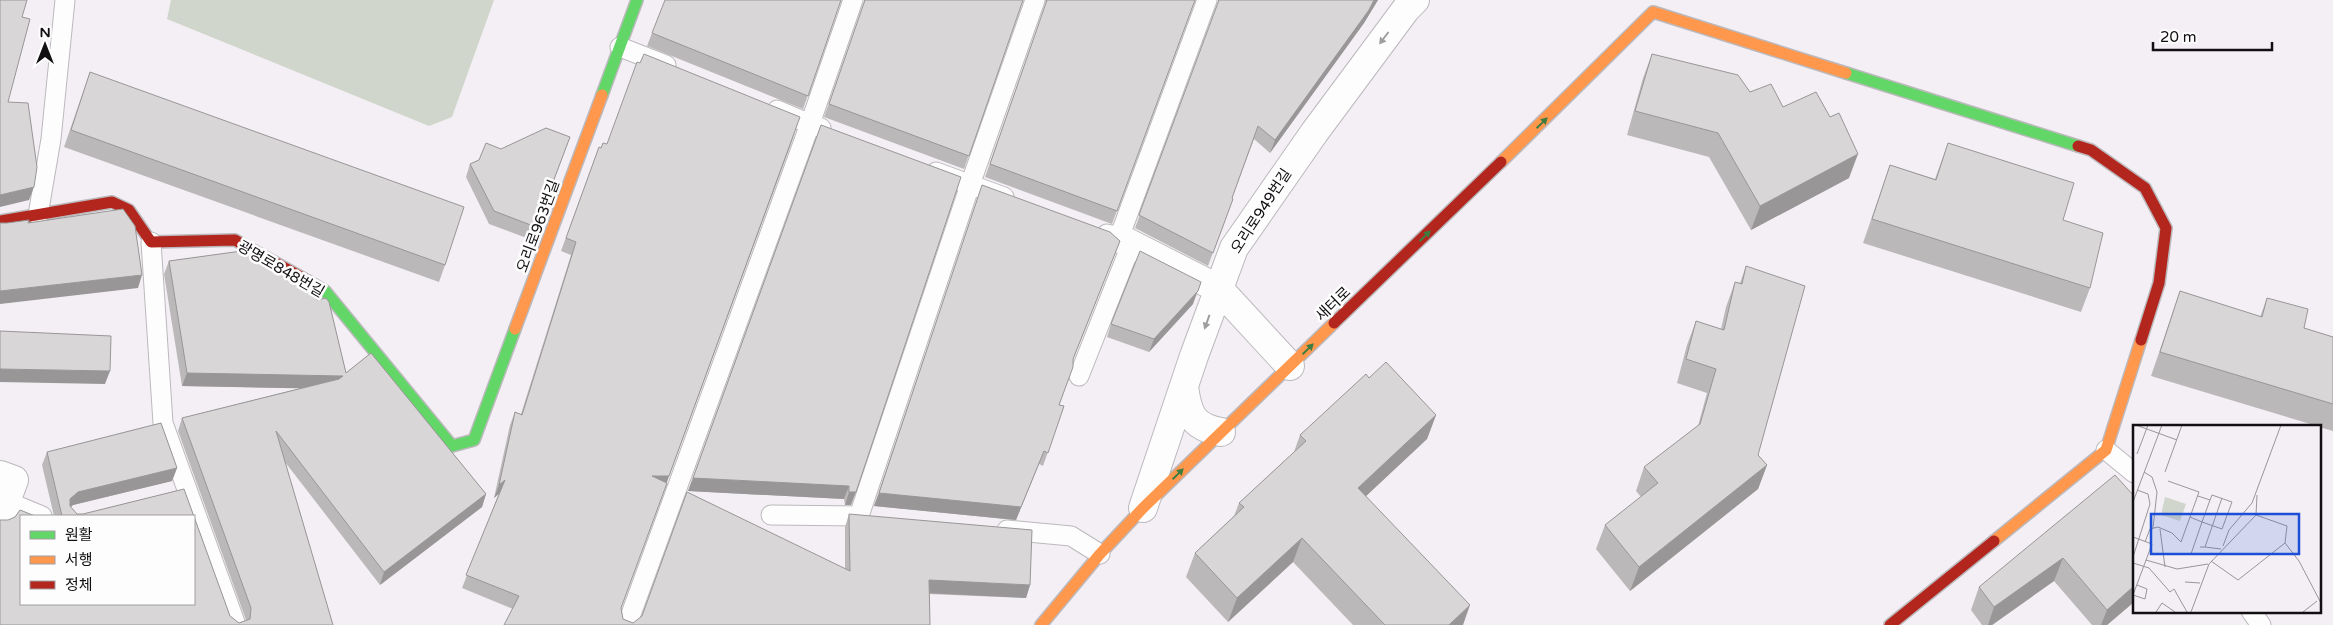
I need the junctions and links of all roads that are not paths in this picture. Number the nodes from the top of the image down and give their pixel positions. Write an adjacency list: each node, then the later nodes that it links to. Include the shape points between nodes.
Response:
1 (65, 0): 16 (lane, via 51,139)
2 (637, 0): 8 (street, 오리로963번길)
3 (853, 0): 11 (lane)
4 (1035, 0): 14 (lane)
5 (1207, 0): 20 (lane)
6 (1415, 0): 21 (street, 오리로949번길, one-way to 21, via 1314,133 1234,248)
7 (1654, 6): 22 (street, 새터로, one-way to 7, via 1556,109); 27 (street, via 2091,150 2145,188 2166,228 2159,283)
8 (620, 47): 9 (lane); 26 (street, 오리로963번길, via 474,440)
9 (684, 72)
10 (756, 102): 11 (lane)
11 (810, 124): 12 (lane); 41 (lane)
12 (837, 134)
13 (916, 164): 14 (lane)
14 (970, 184): 15 (lane); 35 (lane)
15 (1016, 201)
16 (38, 215): 17 (street); 19 (street, via 112,202 129,210)
17 (0, 220)
18 (1091, 228): 20 (lane)
19 (150, 242): 26 (street, 광명로848번길, via 235,240 325,292); 29 (lane, via 163,423)
20 (1125, 242): 21 (street); 23 (lane)
21 (1219, 290): 22 (street); 24 (street, 오리로949번길, one-way to 24)
22 (1290, 366): 25 (street, 새터로)
23 (1080, 376)
24 (1184, 387): 25 (street, via 1187,406 1196,422 1205,429); 32 (street, 오리로949번길)
25 (1221, 432): 32 (street, 새터로, one-way to 25)
26 (452, 446)
27 (2106, 450): 28 (lane); 43 (street)
28 (2133, 472)
29 (186, 489): 30 (lane); 40 (lane)
30 (168, 494)
31 (2, 498): 33 (lane)
32 (1143, 508): 38 (street, 새터로)
33 (40, 515)
34 (771, 515): 35 (lane)
35 (859, 516): 36 (lane)
36 (879, 518)
37 (984, 528): 38 (lane, via 1071,536)
38 (1100, 554): 42 (street, 새터로)
39 (2252, 612): 44 (lane)
40 (236, 625)
41 (627, 625)
42 (1042, 625)
43 (1890, 625)
44 (2261, 625)

